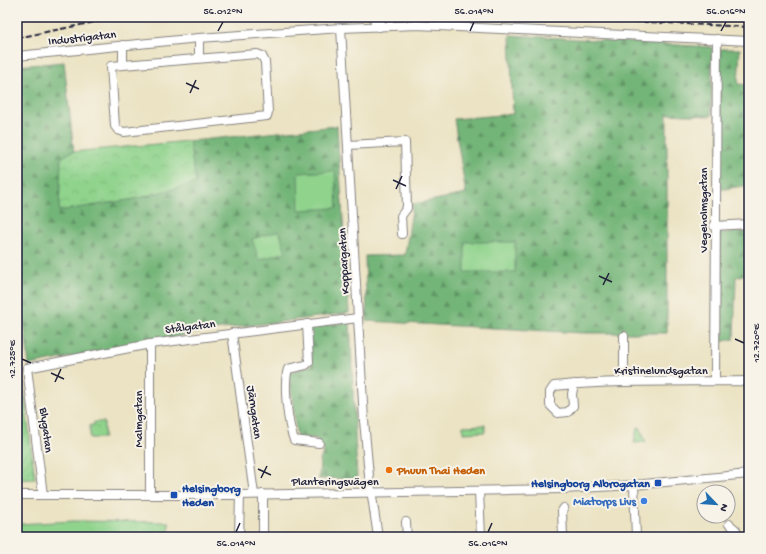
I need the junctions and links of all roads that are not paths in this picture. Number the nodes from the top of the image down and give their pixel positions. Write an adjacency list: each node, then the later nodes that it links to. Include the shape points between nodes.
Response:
1 (373, 17): 4 (street)
2 (382, 17): 4 (street)
3 (341, 28): 4 (street, Industrigatan); 5 (street, Industrigatan); 12 (street, Koppargatan)
4 (380, 28): 6 (street, Industrigatan, via 439,25)
5 (198, 38): 8 (street, Industrigatan); 10 (street)
6 (717, 39): 7 (street, Industrigatan); 14 (street, Vegeholmsgatan)
7 (749, 41)
8 (123, 45): 9 (street, Industrigatan); 11 (street)
9 (17, 56)
10 (199, 58): 11 (street); 11 (street, via 257,54 262,56 265,62 267,116 121,132 115,126 111,67)
11 (123, 64)
12 (348, 145): 15 (street, via 405,142 407,208 401,216); 16 (street, Koppargatan)
13 (749, 224): 14 (street)
14 (714, 226): 24 (street, Vegeholmsgatan)
15 (402, 234)
16 (358, 318): 17 (street, Stålgatan); 30 (street, Koppargatan, via 364,427)
17 (307, 324): 18 (street, Stålgatan); 26 (street, via 309,362 288,369 285,377 294,440)
18 (232, 333): 20 (street, Stålgatan); 32 (street, Järngatan)
19 (624, 336): 23 (street)
20 (150, 344): 21 (street, Stålgatan); 31 (street, Malmgatan)
21 (27, 368): 35 (street, Blygatan)
22 (749, 381): 24 (street, Kristinelundsgatan)
23 (624, 382): 24 (street, Kristinelundsgatan); 25 (street, Kristinelundsgatan)
24 (714, 382)
25 (574, 384)
26 (319, 443)
27 (749, 474): 28 (street, Planteringsvägen)
28 (634, 485): 29 (street, Planteringsvägen); 46 (street)
29 (479, 491): 30 (street, Planteringsvägen); 44 (street)
30 (371, 493): 33 (street, Planteringsvägen); 42 (street, Koppargatan)
31 (150, 494): 35 (street, Planteringsvägen); 36 (street, Planteringsvägen)
32 (254, 494): 33 (street, Planteringsvägen); 36 (street, Planteringsvägen)
33 (263, 494): 41 (street)
34 (17, 495): 35 (street, Planteringsvägen)
35 (43, 495)
36 (240, 495): 40 (street)
37 (564, 508): 45 (street)
38 (406, 522): 43 (street)
39 (729, 524): 47 (street, via 736,530)
40 (239, 537)
41 (263, 537)
42 (378, 537)
43 (407, 537)
44 (481, 537)
45 (563, 537)
46 (636, 537)
47 (737, 537)

